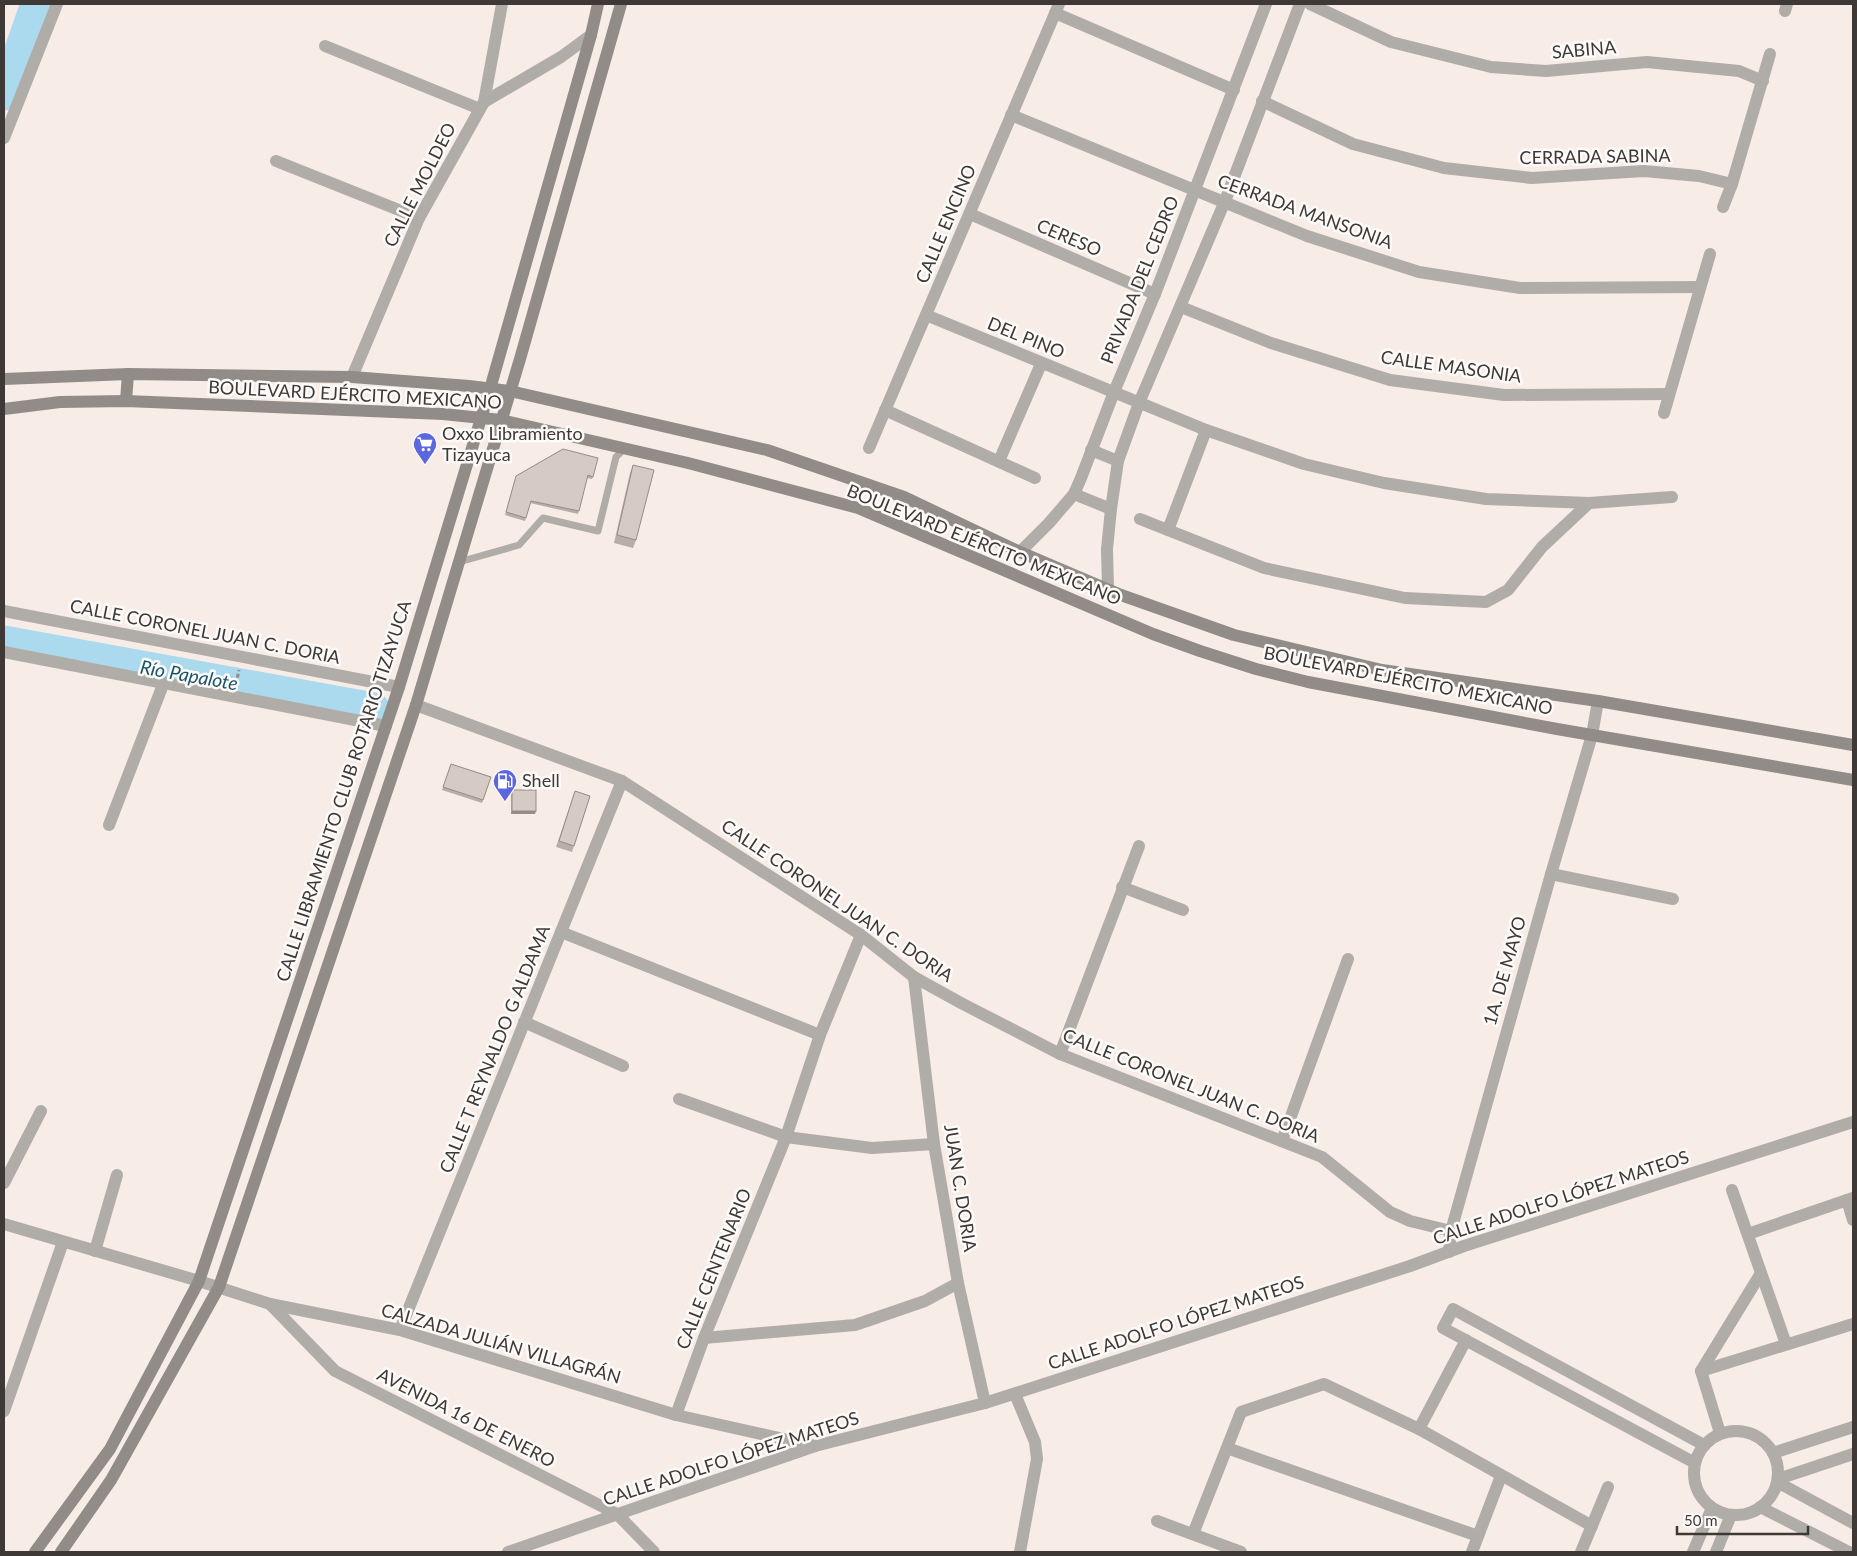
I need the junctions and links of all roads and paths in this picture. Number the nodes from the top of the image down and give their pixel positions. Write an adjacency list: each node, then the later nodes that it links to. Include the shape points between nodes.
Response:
1 (57, 4): 17 (street)
2 (502, 4): 15 (street, CALLE MOLDEO)
3 (598, 4): 9 (main road, CALLE LIBRAMIENTO CLUB ROTARIO TIZAYUCA)
4 (621, 4): 35 (main road)
5 (1266, 4): 13 (street, PRIVADA DEL CEDRO)
6 (1300, 4): 14 (street)
7 (1310, 4): 12 (street, SABINA, via 1391,42 1491,67 1546,71 1647,62 1739,71)
8 (1057, 9): 13 (street, CALLE ENCINO); 16 (street, CALLE ENCINO)
9 (591, 34): 15 (street, via 561,58); 34 (main road, CALLE LIBRAMIENTO CLUB ROTARIO TIZAYUCA)
10 (325, 46): 15 (street)
11 (1770, 54): 12 (street)
12 (1763, 81): 19 (street)
13 (1234, 90): 20 (street, PRIVADA DEL CEDRO)
14 (1262, 101): 19 (street, CERRADA SABINA, via 1353,144 1444,168 1532,178 1644,171 1699,176); 21 (street)
15 (482, 105): 24 (street, CALLE MOLDEO)
16 (1011, 115): 20 (street); 23 (street, CALLE ENCINO)
17 (4, 138)
18 (276, 161): 24 (street)
19 (1732, 184): 22 (street)
20 (1195, 190): 21 (street, CERRADA MANSONIA); 27 (street, PRIVADA DEL CEDRO)
21 (1225, 201): 26 (street, CERRADA MANSONIA, via 1307,236 1419,272 1520,288); 28 (street)
22 (1723, 207)
23 (970, 214): 27 (street, CERESO); 29 (street, CALLE ENCINO)
24 (419, 218): 32 (street, CALLE MOLDEO)
25 (1710, 254): 26 (street)
26 (1700, 287): 37 (street)
27 (1155, 294): 36 (street, PRIVADA DEL CEDRO)
28 (1181, 307): 37 (street, CALLE MASONIA, via 1271,343 1390,380 1504,395); 39 (street)
29 (926, 315): 30 (street, DEL PINO); 41 (street, CALLE ENCINO)
30 (1041, 364): 36 (street, DEL PINO); 49 (street)
31 (128, 374): 32 (main road, BOULEVARD EJÉRCITO MEXICANO); 33 (main road, BOULEVARD EJÉRCITO MEXICANO); 38 (main road)
32 (352, 378): 34 (main road, BOULEVARD EJÉRCITO MEXICANO)
33 (4, 379)
34 (490, 389): 35 (main road, BOULEVARD EJÉRCITO MEXICANO); 43 (main road, CALLE LIBRAMIENTO CLUB ROTARIO TIZAYUCA)
35 (510, 391): 44 (main road); 58 (main road, BOULEVARD EJÉRCITO MEXICANO, via 767,450 904,497)
36 (1114, 392): 39 (street, DEL PINO); 48 (street, PRIVADA DEL CEDRO)
37 (1669, 394): 42 (street)
38 (126, 401): 40 (main road, BOULEVARD EJÉRCITO MEXICANO, via 60,402); 43 (main road, BOULEVARD EJÉRCITO MEXICANO)
39 (1139, 403): 45 (street); 50 (street)
40 (4, 409)
41 (885, 410): 47 (street, CALLE ENCINO); 49 (street)
42 (1664, 413)
43 (481, 417): 44 (main road, BOULEVARD EJÉRCITO MEXICANO); 65 (main road, CALLE LIBRAMIENTO CLUB ROTARIO TIZAYUCA)
44 (501, 420): 46 (main road, BOULEVARD EJÉRCITO MEXICANO); 59 (main road)
45 (1206, 430): 54 (street, via 1304,464 1384,484 1486,499); 57 (street)
46 (626, 448): 59 (lane, via 616,457 598,531 543,518 519,545); 70 (main road, BOULEVARD EJÉRCITO MEXICANO, via 858,508 1153,634 1256,669 1352,692)
47 (869, 448)
48 (1091, 450): 50 (street); 52 (street, PRIVADA DEL CEDRO)
49 (999, 461): 51 (street)
50 (1118, 461): 55 (street)
51 (1035, 478)
52 (1074, 494): 55 (street); 58 (street, PRIVADA DEL CEDRO)
53 (1672, 496): 54 (street)
54 (1588, 503): 57 (street, via 1542,547 1508,590 1486,602 1405,598 1264,568)
55 (1111, 509): 60 (street)
56 (1140, 519): 57 (street)
57 (1168, 530)
58 (1020, 552): 60 (main road, BOULEVARD EJÉRCITO MEXICANO)
59 (459, 562): 68 (main road)
60 (1108, 589): 67 (main road, BOULEVARD EJÉRCITO MEXICANO, via 1234,635 1382,670)
61 (4, 611): 65 (street, CALLE CORONEL JUAN C. DORIA)
62 (4, 652): 64 (street)
63 (240, 664): 66 (path)
64 (164, 682): 69 (street); 74 (street)
65 (399, 687): 69 (main road, CALLE LIBRAMIENTO CLUB ROTARIO TIZAYUCA)
66 (234, 690)
67 (1598, 701): 70 (street, 1A. DE MAYO); 71 (main road, BOULEVARD EJÉRCITO MEXICANO)
68 (416, 705): 73 (street, CALLE CORONEL JUAN C. DORIA); 108 (main road)
69 (386, 726): 106 (main road, CALLE LIBRAMIENTO CLUB ROTARIO TIZAYUCA)
70 (1592, 735): 72 (main road, BOULEVARD EJÉRCITO MEXICANO); 76 (street, 1A. DE MAYO)
71 (1852, 743)
72 (1853, 780)
73 (622, 781): 80 (street, CALLE T REYNALDO G ALDAMA); 81 (street, CALLE CORONEL JUAN C. DORIA)
74 (109, 825)
75 (1139, 846): 77 (street)
76 (1551, 874): 78 (street); 100 (street, 1A. DE MAYO)
77 (1122, 887): 79 (street); 86 (street)
78 (1673, 899)
79 (1183, 910)
80 (561, 932): 84 (street, CALLE T REYNALDO G ALDAMA); 85 (street)
81 (861, 935): 83 (street, CALLE CORONEL JUAN C. DORIA); 85 (street, CALLE CENTENARIO)
82 (1348, 959): 92 (street)
83 (914, 977): 86 (street, CALLE CORONEL JUAN C. DORIA); 93 (street, JUAN C. DORIA)
84 (524, 1022): 87 (street); 111 (street, CALLE T REYNALDO G ALDAMA)
85 (820, 1035): 91 (street, CALLE CENTENARIO)
86 (1060, 1054): 92 (street, CALLE CORONEL JUAN C. DORIA)
87 (623, 1066)
88 (679, 1099): 91 (street)
89 (41, 1111): 95 (street)
90 (1853, 1122): 104 (street, CALLE ADOLFO LÓPEZ MATEOS)
91 (786, 1137): 93 (street, via 872,1148); 112 (street, CALLE CENTENARIO)
92 (1282, 1141): 100 (street, CALLE CORONEL JUAN C. DORIA, via 1322,1157 1390,1212)
93 (934, 1144): 107 (street, JUAN C. DORIA)
94 (117, 1175): 103 (street)
95 (4, 1183)
96 (1732, 1190): 101 (street)
97 (1850, 1199): 98 (street); 101 (street)
98 (1853, 1220)
99 (4, 1224): 102 (street, CALZADA JULIÁN VILLAGRÁN)
100 (1451, 1232): 104 (street, 1A. DE MAYO)
101 (1748, 1234): 105 (street)
102 (63, 1242): 103 (street, CALZADA JULIÁN VILLAGRÁN); 118 (street)
103 (95, 1251): 106 (street, CALZADA JULIÁN VILLAGRÁN)
104 (1449, 1252): 116 (street, CALLE ADOLFO LÓPEZ MATEOS)
105 (1761, 1273): 114 (street); 115 (street)
106 (199, 1281): 108 (street, CALZADA JULIÁN VILLAGRÁN); 141 (main road, CALLE LIBRAMIENTO CLUB ROTARIO TIZAYUCA, via 110,1449)
107 (958, 1283): 112 (street, via 925,1301 856,1325); 117 (street, JUAN C. DORIA)
108 (218, 1287): 109 (street, CALZADA JULIÁN VILLAGRÁN); 142 (main road, via 111,1480)
109 (270, 1304): 111 (street, CALZADA JULIÁN VILLAGRÁN); 134 (street, AVENIDA 16 DE ENERO, via 335,1372)
110 (1853, 1324): 114 (street)
111 (400, 1330): 119 (street, CALZADA JULIÁN VILLAGRÁN)
112 (704, 1338): 119 (street, CALLE CENTENARIO)
113 (1466, 1340): 121 (street); 123 (street, via 1443,1328 1453,1309); 128 (street)
114 (1786, 1344): 115 (street)
115 (1702, 1371): 122 (street)
116 (1015, 1394): 117 (street, CALLE ADOLFO LÓPEZ MATEOS); 145 (street, via 1035,1442 1037,1459)
117 (985, 1403): 124 (street, CALLE ADOLFO LÓPEZ MATEOS)
118 (4, 1409)
119 (676, 1415): 124 (street, CALZADA JULIÁN VILLAGRÁN)
120 (1853, 1427): 126 (street)
121 (1419, 1429): 125 (street, via 1324,1384 1241,1412); 129 (street)
122 (1720, 1433): 123 (street); 126 (street, via 1751,1433 1768,1444)
123 (1704, 1445): 128 (street)
124 (815, 1446): 134 (street, CALLE ADOLFO LÓPEZ MATEOS)
125 (1228, 1448): 139 (street); 140 (street)
126 (1774, 1453): 130 (street)
127 (1853, 1454): 130 (street)
128 (1695, 1463): 133 (street, via 1695,1483 1704,1501)
129 (1501, 1476): 138 (street); 140 (street)
130 (1778, 1480): 132 (street, via 1774,1492); 137 (street)
131 (1608, 1487): 138 (street)
132 (1760, 1507): 135 (street, via 1741,1515); 151 (street)
133 (1712, 1508): 135 (street); 149 (street)
134 (617, 1514): 143 (street, CALLE ADOLFO LÓPEZ MATEOS); 144 (street, AVENIDA 16 DE ENERO)
135 (1731, 1515): 150 (street)
136 (1157, 1521): 139 (street)
137 (1853, 1523)
138 (1592, 1526): 148 (street)
139 (1193, 1534): 146 (street)
140 (1478, 1536): 147 (street)
141 (36, 1552)
142 (61, 1552)
143 (508, 1552)
144 (654, 1552)
145 (1020, 1552)
146 (1240, 1552)
147 (1472, 1552)
148 (1581, 1552)
149 (1693, 1552)
150 (1716, 1552)
151 (1848, 1552)

